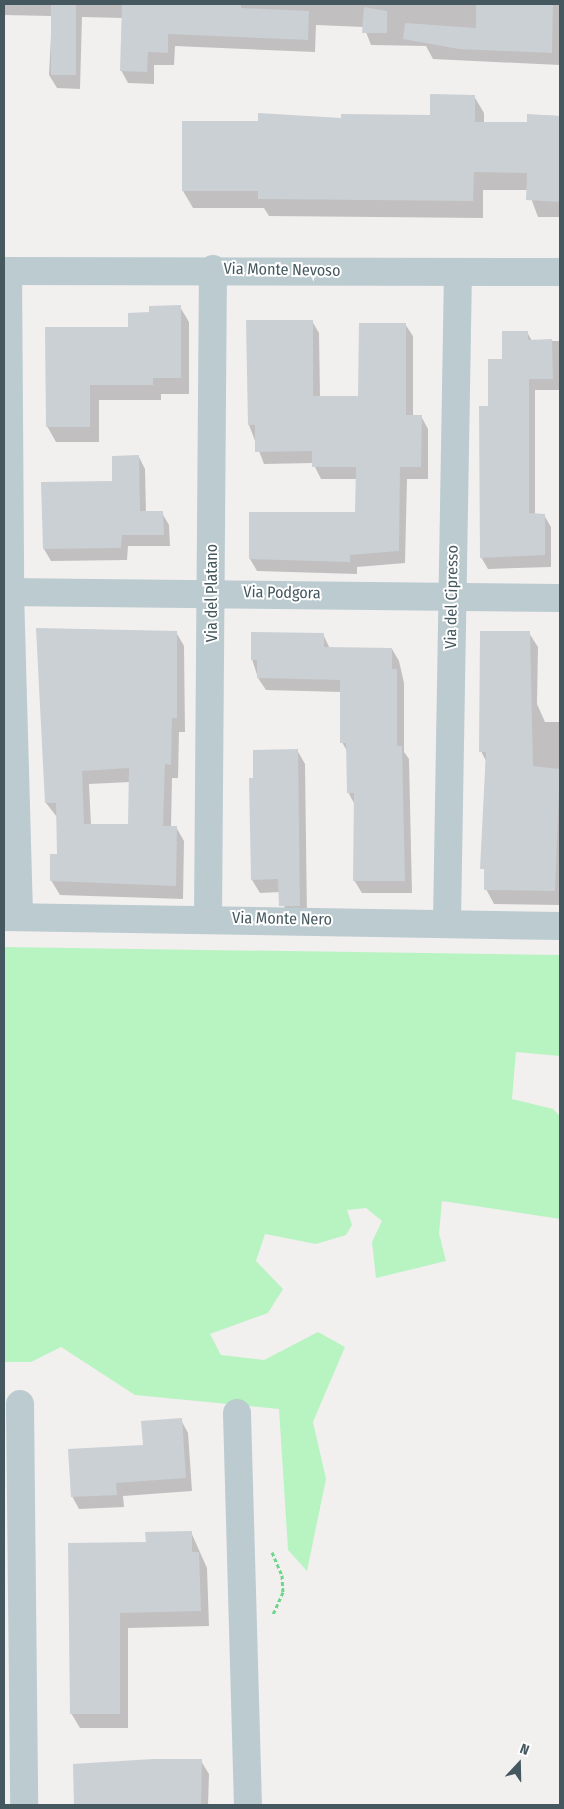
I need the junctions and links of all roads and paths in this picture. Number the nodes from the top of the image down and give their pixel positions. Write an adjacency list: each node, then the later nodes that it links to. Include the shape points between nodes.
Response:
1 (213, 269): 2 (street, Via Monte Nevoso); 3 (street, Via Monte Nevoso); 6 (street, Via del Platano)
2 (6, 271): 5 (street)
3 (458, 272): 4 (street, Via Monte Nevoso); 7 (street, Via del Cipresso)
4 (560, 272)
5 (7, 592): 6 (street, Via Podgora); 9 (street)
6 (212, 592): 7 (street, Via Podgora); 10 (street, Via del Platano)
7 (452, 597): 8 (street, Via Podgora); 11 (street, Via del Cipresso)
8 (560, 598)
9 (11, 917): 10 (street, Via Monte Nero)
10 (208, 918): 11 (street, Via Monte Nero)
11 (447, 921): 12 (street, Via Monte Nero)
12 (560, 926)
13 (20, 1404): 15 (street)
14 (237, 1413): 17 (street)
15 (13, 1624): 16 (street)
16 (24, 1805)
17 (248, 1805)

